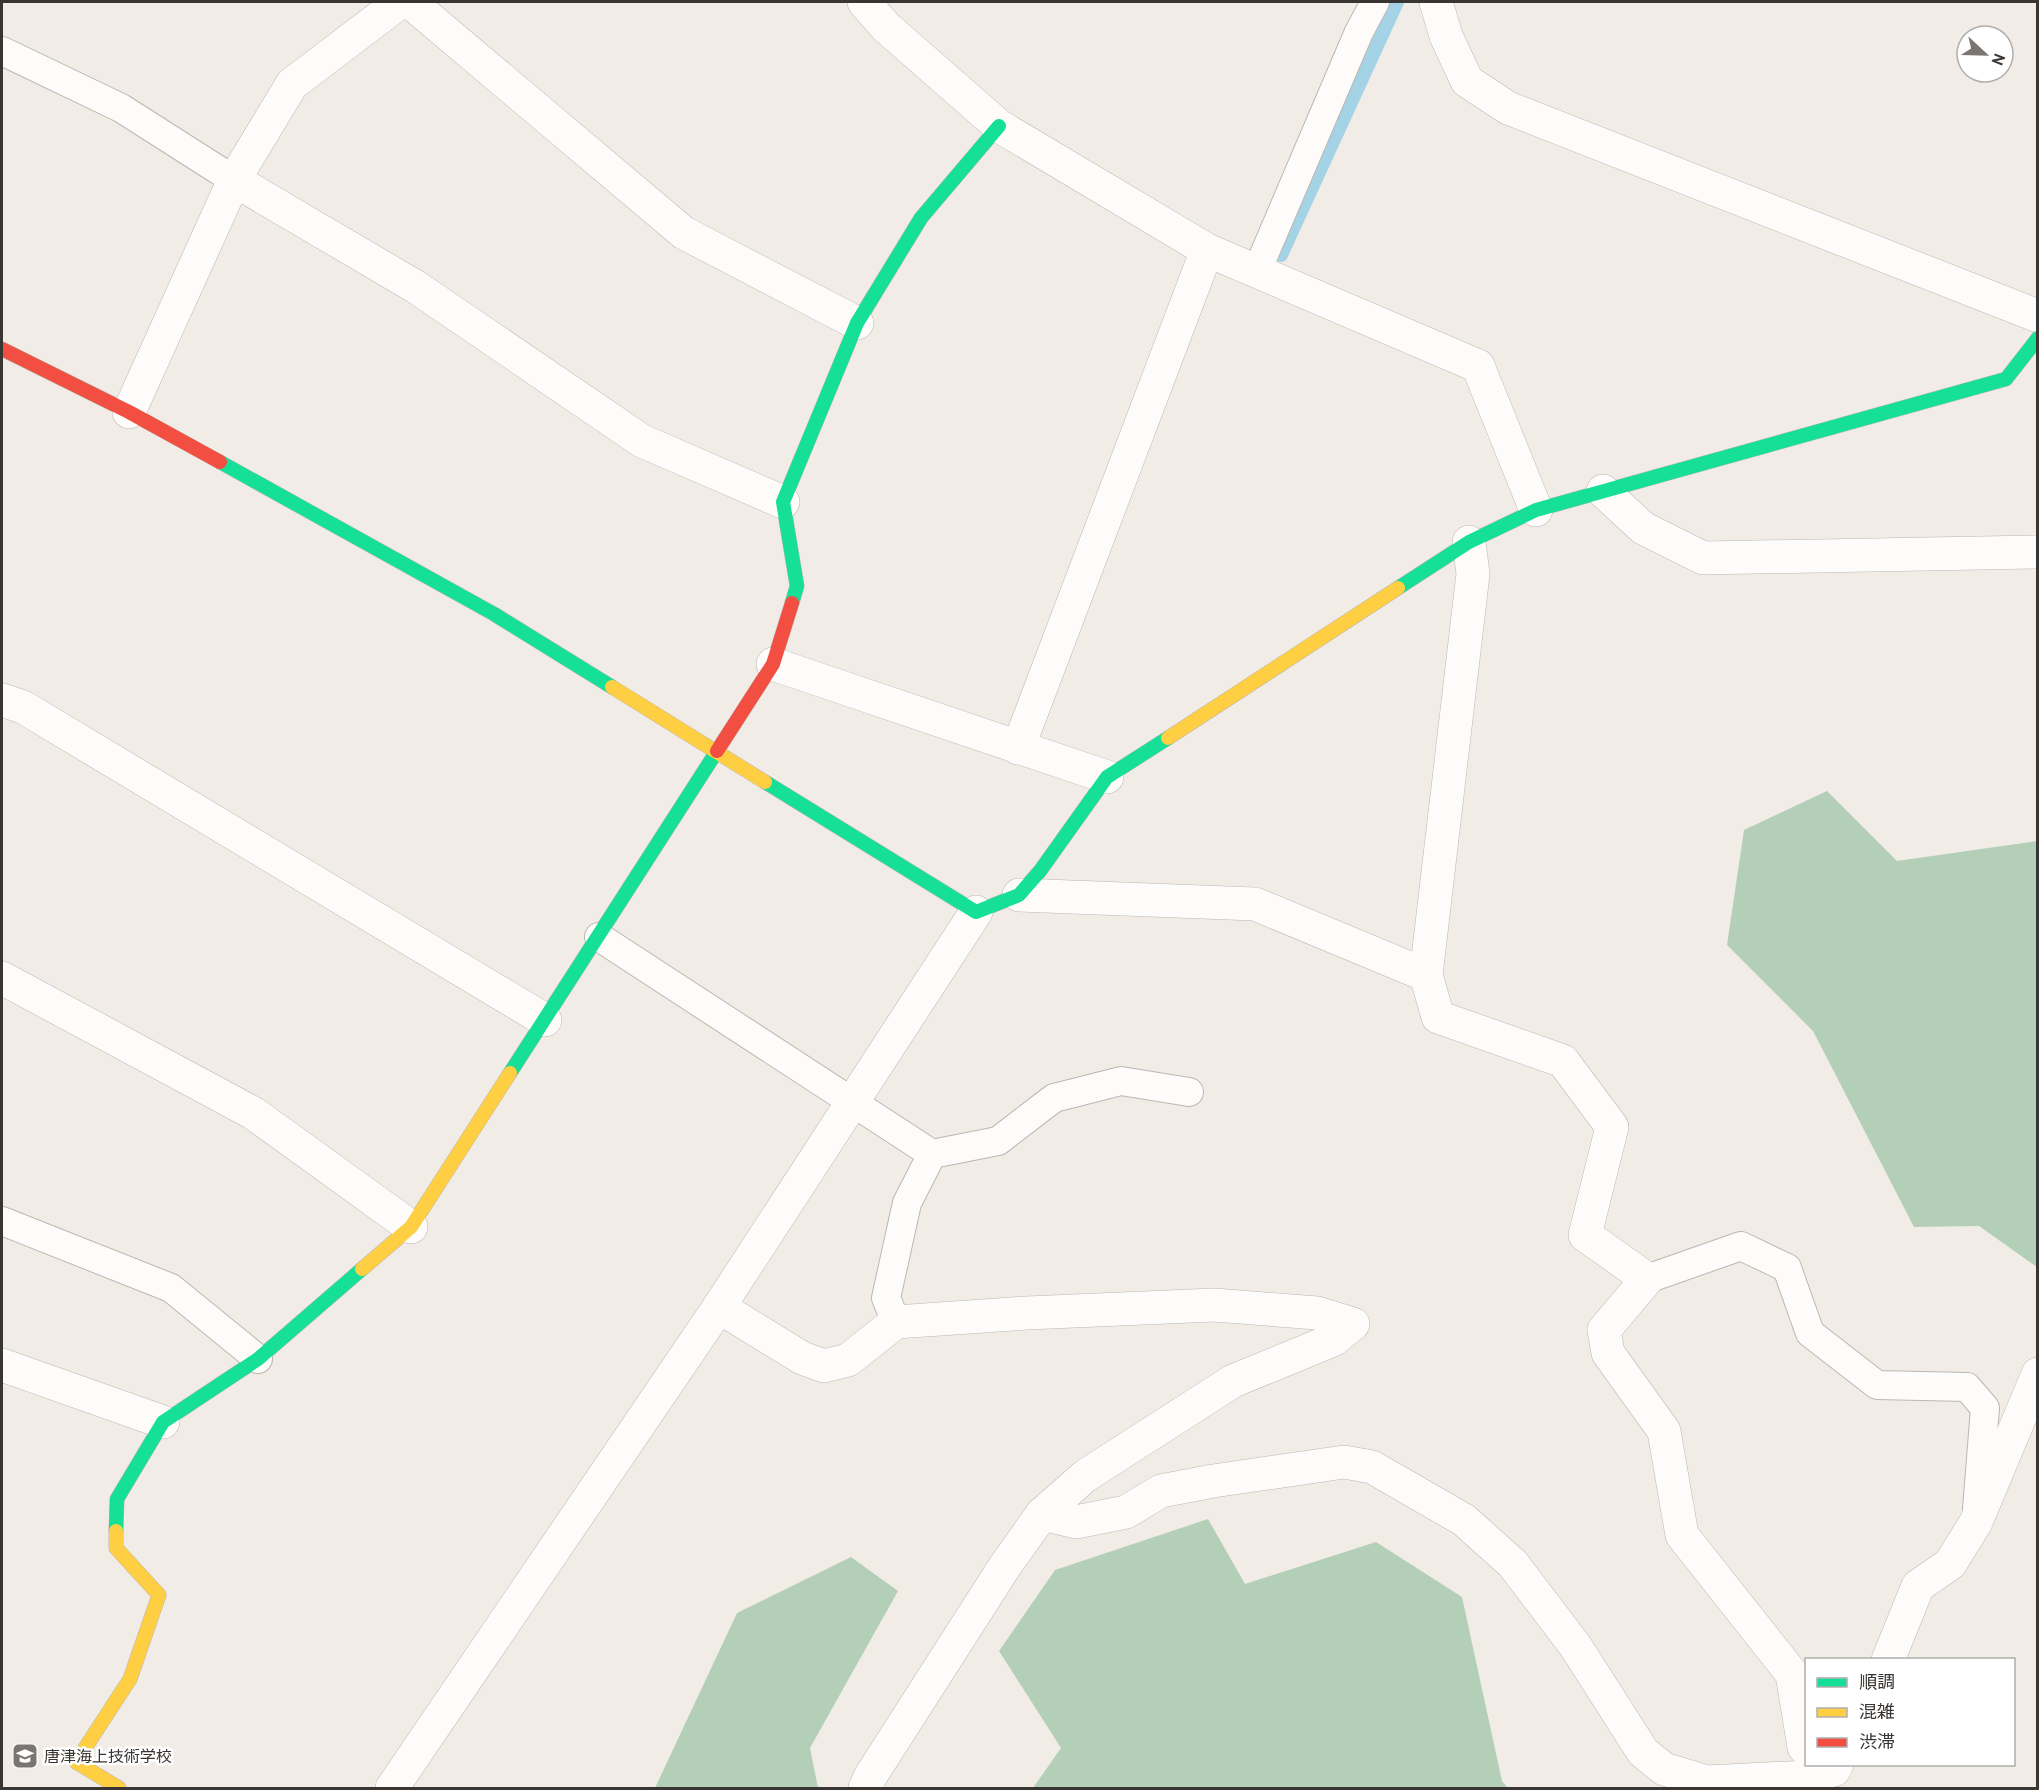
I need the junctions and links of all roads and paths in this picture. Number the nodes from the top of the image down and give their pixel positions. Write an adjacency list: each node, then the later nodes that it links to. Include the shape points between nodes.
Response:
1 (400, 2): 8 (street, via 292,84)
2 (410, 2): 12 (street, via 684,233)
3 (864, 2): 7 (street, via 886,27)
4 (1375, 2): 10 (lane)
5 (1436, 2): 11 (street, via 1446,36 1467,81 1508,108)
6 (2, 51): 8 (lane, via 121,108)
7 (999, 126): 9 (street); 12 (street, via 921,218)
8 (234, 180): 15 (street); 17 (street, via 416,286 642,441)
9 (1207, 250): 10 (street); 23 (street)
10 (1257, 271): 18 (street, via 1478,366)
11 (2037, 316)
12 (857, 323): 17 (street)
13 (2037, 338): 16 (street, via 2006,379)
14 (2, 349): 15 (street)
15 (129, 412): 24 (street, via 494,614)
16 (1603, 491): 18 (street); 20 (street, via 1643,528 1703,558)
17 (783, 502): 21 (street, via 797,586)
18 (1536, 510): 19 (street)
19 (1469, 542): 25 (street); 29 (street, via 1473,574)
20 (2037, 552)
21 (773, 664): 23 (street); 24 (street)
22 (2, 700): 31 (street, via 23,707)
23 (1018, 748): 25 (street)
24 (718, 751): 27 (street); 28 (street)
25 (1107, 777): 26 (street, via 1040,871)
26 (1018, 895): 27 (street); 29 (street, via 1256,904)
27 (976, 912): 33 (street)
28 (599, 937): 31 (street); 33 (lane)
29 (1426, 975): 37 (street, via 1438,1017 1563,1061 1612,1127 1586,1235)
30 (2, 978): 36 (street, via 252,1113)
31 (545, 1020): 36 (street)
32 (1189, 1092): 34 (lane, via 1121,1081 1054,1098 998,1141)
33 (852, 1101): 34 (lane); 38 (street)
34 (932, 1154): 39 (lane, via 907,1203 886,1298)
35 (2, 1221): 40 (lane, via 171,1288)
36 (411, 1227): 40 (street)
37 (1647, 1279): 45 (lane, via 1741,1246 1787,1268 1810,1333 1877,1384 1967,1387 1985,1408); 47 (street, via 1604,1330 1608,1353 1664,1431 1682,1535 1792,1674)
38 (719, 1307): 39 (street, via 802,1358 824,1366 848,1360); 50 (street)
39 (896, 1322): 44 (street, via 1214,1305 1317,1313 1353,1324 1333,1340 1233,1381 1085,1476)
40 (258, 1359): 43 (street)
41 (2, 1365): 43 (street)
42 (2037, 1374): 45 (street)
43 (162, 1422): 49 (street, via 117,1499 116,1519 116,1548 159,1595 130,1679 76,1762)
44 (1042, 1514): 48 (street, via 1076,1522 1126,1512 1161,1491 1213,1481 1344,1462 1372,1467 1464,1520 1513,1564 1576,1647 1643,1752 1664,1769 1707,1782 1808,1777); 51 (street)
45 (1976, 1522): 46 (street, via 1950,1564 1918,1586)
46 (1888, 1658)
47 (1805, 1748)
48 (1833, 1766)
49 (119, 1788)
50 (392, 1788)
51 (865, 1788)

